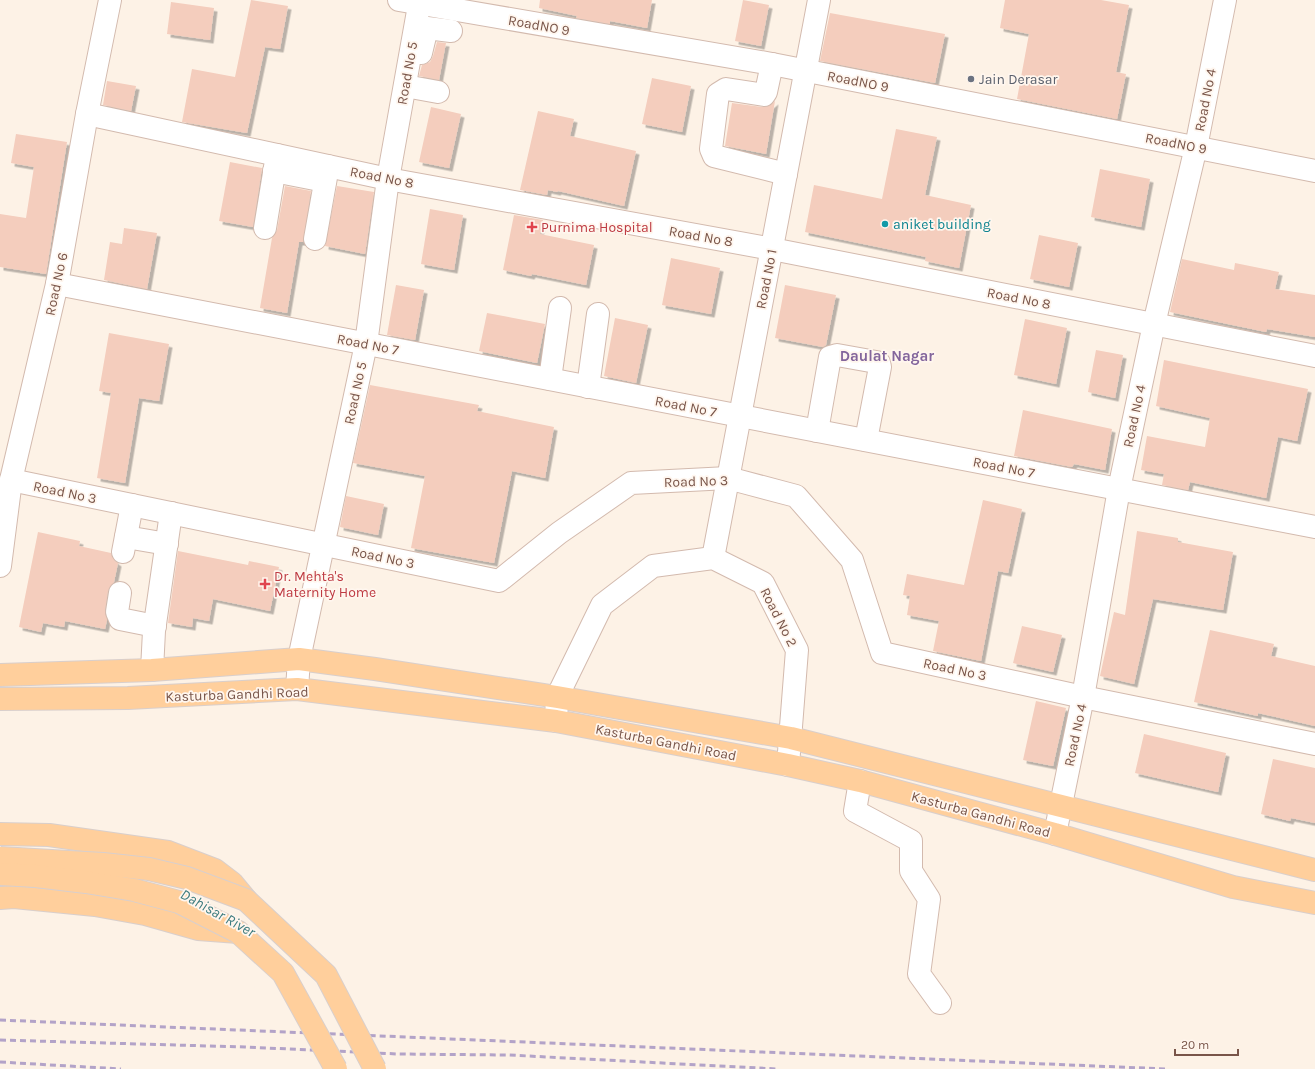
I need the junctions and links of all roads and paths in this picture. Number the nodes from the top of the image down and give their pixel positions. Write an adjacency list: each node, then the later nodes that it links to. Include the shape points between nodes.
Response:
1 (110, 0): 9 (street, Road No 6)
2 (819, 0): 7 (street, Road No 1)
3 (1225, 0): 10 (street, Road No 4)
4 (434, 15): 5 (street, RoadNO 9); 6 (street, Road No 5)
5 (772, 64): 7 (street, RoadNO 9); 14 (street, via 764,95 726,89 718,94 711,149 714,156)
6 (413, 68): 8 (street); 15 (street, Road No 5)
7 (806, 71): 10 (street, RoadNO 9); 14 (street, Road No 1)
8 (438, 92)
9 (87, 114): 11 (street, Road No 8); 19 (street, Road No 6)
10 (1196, 147): 12 (street, RoadNO 9); 22 (street, Road No 4)
11 (276, 163): 13 (street, Road No 8); 16 (street)
12 (1315, 171)
13 (327, 173): 15 (street, Road No 8); 17 (street)
14 (786, 174): 18 (street, Road No 1)
15 (388, 179): 18 (street, Road No 8); 23 (street, Road No 5)
16 (265, 228)
17 (315, 239)
18 (772, 249): 22 (street, Road No 8); 27 (street, Road No 1)
19 (57, 284): 23 (street, Road No 7); 31 (street, Road No 6)
20 (560, 308): 25 (street)
21 (598, 314): 26 (street)
22 (1154, 324): 24 (street, Road No 8); 32 (street, Road No 4)
23 (366, 344): 25 (street, Road No 7); 37 (street, Road No 5)
24 (1315, 356)
25 (551, 375): 26 (street, Road No 7)
26 (589, 382): 27 (street, Road No 7)
27 (740, 416): 28 (street, Road No 7); 30 (street, Road No 1)
28 (818, 425): 29 (street, Road No 7); 29 (street, via 830,357 837,355 876,362 880,363 880,367)
29 (867, 436): 32 (street, Road No 7)
30 (728, 478): 37 (street, Road No 3, via 631,483 559,533 499,581); 38 (street, Road No 1); 48 (street, Road No 3, via 796,496 852,560 882,653)
31 (11, 480): 33 (street, Road No 3); 39 (street, Road No 6)
32 (1119, 489): 35 (street, Road No 7); 48 (street, Road No 4)
33 (132, 505): 34 (street, Road No 3); 36 (street, via 124,544)
34 (171, 513): 36 (street); 37 (street, Road No 3)
35 (1315, 527)
36 (167, 544): 41 (street)
37 (323, 544): 42 (street, Road No 5)
38 (713, 558): 47 (street, via 653,566 602,606); 52 (street, Road No 2, via 763,583 797,650)
39 (0, 566)
40 (120, 593): 41 (street, via 117,612 120,619)
41 (154, 626): 44 (street)
42 (299, 659): 44 (main road, Kasturba Gandhi Road); 46 (street, Road No 5); 47 (main road, Kasturba Gandhi Road)
43 (130, 670): 44 (main road, Kasturba Gandhi Road); 45 (main road, Kasturba Gandhi Road); 49 (main road)
44 (152, 670)
45 (0, 675)
46 (297, 689): 49 (main road, Kasturba Gandhi Road); 51 (main road, Kasturba Gandhi Road)
47 (557, 697): 51 (street); 52 (main road, Kasturba Gandhi Road)
48 (1083, 697): 53 (street, Road No 3); 56 (street, Road No 4)
49 (128, 698): 50 (main road, Kasturba Gandhi Road)
50 (0, 699)
51 (556, 721): 54 (main road, Kasturba Gandhi Road)
52 (791, 738): 54 (street, Road No 2); 56 (main road, Kasturba Gandhi Road)
53 (1315, 744)
54 (788, 765): 55 (main road, Kasturba Gandhi Road)
55 (860, 781): 58 (main road, Kasturba Gandhi Road); 68 (street, via 855,811 912,842 911,871 929,899 919,974)
56 (1061, 806): 58 (street, Road No 4); 60 (main road, Kasturba Gandhi Road)
57 (0, 834): 65 (main road, via 49,835 168,852 215,870 232,883)
58 (1055, 834): 63 (main road, Kasturba Gandhi Road)
59 (0, 858): 65 (main road, bridge, via 148,868 187,878)
60 (1264, 858): 61 (main road, Kasturba Gandhi Road); 63 (main road)
61 (1315, 870)
62 (0, 874): 67 (main road, bridge, via 79,881 134,890 179,902)
63 (1254, 891): 66 (main road, Kasturba Gandhi Road)
64 (0, 898): 67 (main road, via 14,897 95,905 145,914 198,929)
65 (246, 900): 70 (main road, bridge, via 326,975)
66 (1315, 903)
67 (238, 932): 69 (main road, bridge, via 283,973)
68 (940, 1003)
69 (336, 1069)
70 (375, 1069)

